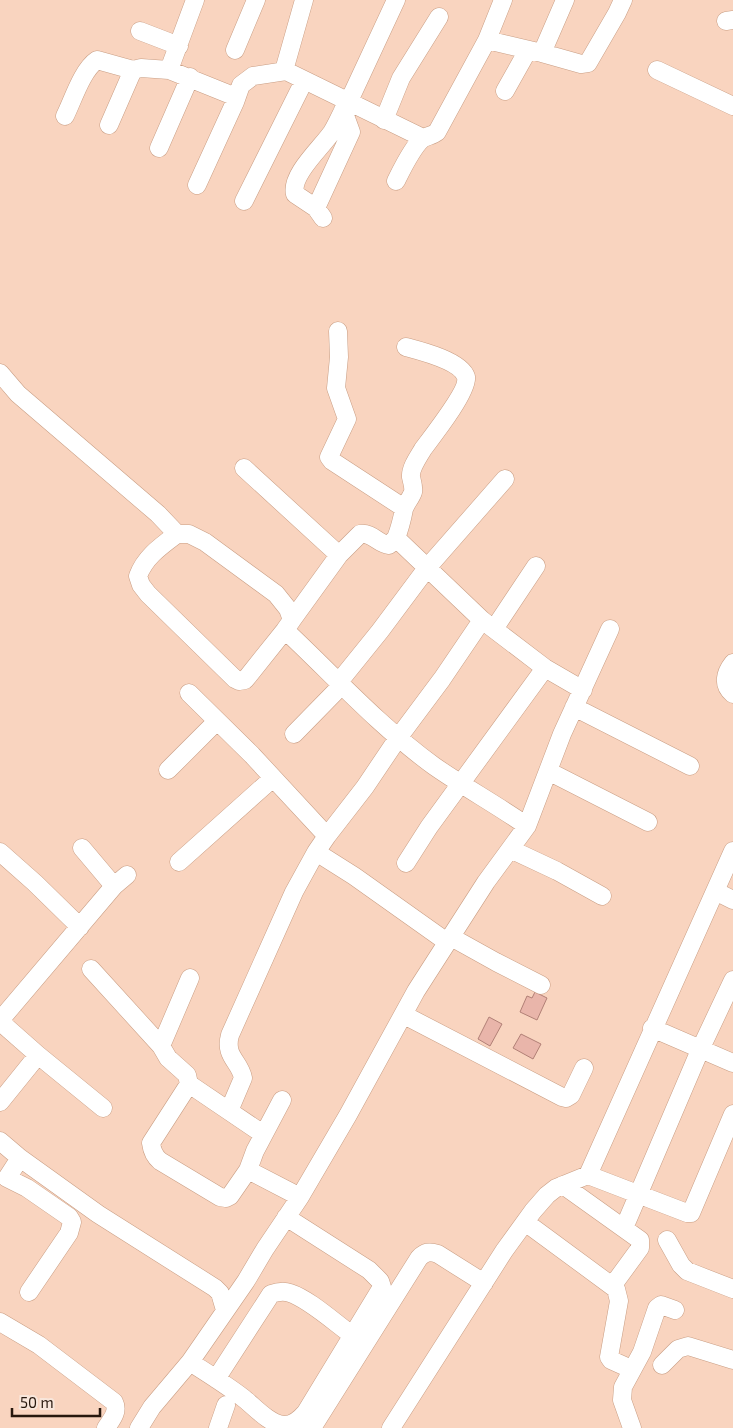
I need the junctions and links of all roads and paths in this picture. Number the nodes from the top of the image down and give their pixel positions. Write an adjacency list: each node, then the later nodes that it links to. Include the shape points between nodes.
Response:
1 (194, 0): 11 (street)
2 (256, 0): 12 (street)
3 (304, 0): 17 (street)
4 (396, 0): 22 (street)
5 (503, 0): 10 (street)
6 (565, 0): 13 (street)
7 (622, 0): 13 (street, via 588,62 581,64)
8 (439, 17): 25 (street, via 401,78)
9 (140, 31): 11 (street)
10 (487, 40): 13 (street); 27 (street, via 437,132)
11 (179, 46): 15 (street)
12 (235, 50)
13 (535, 51): 20 (street)
14 (134, 70): 15 (street); 24 (street, via 97,60 86,71); 26 (street)
15 (169, 70): 18 (street)
16 (657, 70): 23 (street)
17 (286, 71): 19 (street); 21 (street, via 248,78)
18 (190, 77): 21 (street); 28 (street)
19 (304, 81): 22 (street); 31 (street)
20 (505, 91)
21 (236, 97): 30 (street)
22 (346, 106): 22 (street, via 332,132 309,159 295,186 295,194 320,213 352,132); 25 (street)
23 (733, 106)
24 (65, 116)
25 (384, 120): 27 (street)
26 (109, 125)
27 (423, 138): 29 (street)
28 (159, 148)
29 (396, 181)
30 (197, 185)
31 (244, 201)
32 (338, 331): 39 (street, via 340,357 336,388 347,418 329,457)
33 (406, 347): 39 (street, via 433,354 461,369 466,380 411,472 413,492)
34 (0, 373): 36 (street)
35 (0, 394): 36 (street)
36 (18, 394): 40 (street)
37 (244, 468): 42 (street)
38 (505, 479): 44 (street)
39 (404, 508): 41 (street)
40 (177, 534): 46 (street, via 189,534 205,542 276,594 288,609); 46 (street, via 141,566 138,576 141,585 239,682 245,680)
41 (396, 538): 42 (street, via 386,546 369,535 360,534); 44 (street)
42 (339, 555): 46 (street)
43 (536, 566): 45 (street)
44 (427, 568): 45 (street); 50 (street)
45 (488, 624): 49 (street); 57 (street)
46 (289, 625): 50 (street)
47 (610, 629): 51 (street)
48 (733, 663): 53 (street, via 726,684)
49 (545, 668): 51 (street); 62 (street)
50 (340, 685): 56 (street); 57 (street)
51 (583, 690): 54 (street)
52 (189, 693): 55 (street)
53 (733, 694)
54 (574, 708): 58 (street); 60 (street)
55 (217, 721): 59 (street); 61 (street)
56 (294, 734)
57 (398, 738): 62 (street); 65 (street)
58 (690, 766)
59 (168, 770)
60 (548, 771): 63 (street); 64 (street)
61 (273, 778): 65 (street); 71 (street)
62 (461, 783): 64 (street); 72 (street)
63 (648, 822)
64 (527, 826): 67 (street)
65 (327, 836): 70 (street)
66 (82, 848): 76 (street, via 120,881)
67 (510, 849): 74 (street); 77 (street)
68 (733, 851): 73 (street)
69 (0, 852): 76 (street)
70 (316, 852): 77 (street); 93 (street, via 294,892 230,1035 229,1050 242,1078)
71 (179, 862)
72 (406, 863)
73 (715, 891): 75 (street); 83 (street)
74 (602, 896)
75 (733, 900)
76 (80, 927): 86 (street, via 1,1020)
77 (449, 940): 81 (street); 82 (street)
78 (90, 970): 84 (street)
79 (190, 978): 84 (street)
80 (733, 980): 85 (street)
81 (541, 984)
82 (404, 1015): 88 (street, via 562,1097 571,1095); 103 (street)
83 (652, 1028): 85 (street); 99 (street)
84 (161, 1046): 89 (street, via 168,1058 187,1075)
85 (700, 1050): 87 (street); 102 (street)
86 (38, 1055): 91 (street); 92 (street)
87 (733, 1063)
88 (584, 1068)
89 (189, 1084): 93 (street); 98 (street, via 151,1143 156,1158 226,1198)
90 (282, 1100): 95 (street)
91 (0, 1102)
92 (103, 1108)
93 (229, 1111): 95 (street)
94 (733, 1114): 102 (street, via 691,1213)
95 (263, 1134): 98 (street)
96 (0, 1140): 97 (street)
97 (20, 1158): 100 (street); 112 (street, via 98,1214 215,1288)
98 (248, 1170): 103 (street)
99 (588, 1175): 101 (street); 102 (street)
100 (4, 1183): 111 (street, via 34,1193 72,1222 69,1233)
101 (563, 1185): 105 (street, via 547,1195); 106 (street)
102 (640, 1194): 106 (street)
103 (300, 1197): 104 (street)
104 (286, 1217): 112 (street); 115 (street, via 369,1270 380,1281 380,1292)
105 (525, 1222): 108 (street); 109 (street)
106 (624, 1228): 109 (street, via 641,1244)
107 (667, 1240): 110 (street, via 687,1271)
108 (484, 1283): 125 (street, via 438,1254 424,1253); 126 (street)
109 (613, 1285): 119 (street, via 619,1301 608,1357)
110 (733, 1289)
111 (29, 1292)
112 (225, 1310): 117 (street)
113 (675, 1310): 119 (street, via 666,1305 657,1308 642,1352)
114 (0, 1322): 122 (street, via 39,1345 114,1402 116,1411)
115 (352, 1335): 120 (street, via 289,1292 271,1294); 120 (street, via 306,1412 299,1421 290,1424 273,1422)
116 (733, 1360): 118 (street, via 688,1346 678,1349)
117 (190, 1362): 120 (street); 123 (street, via 152,1407)
118 (662, 1365)
119 (632, 1370): 127 (street, via 623,1387 622,1400)
120 (216, 1379)
121 (226, 1405): 124 (street)
122 (106, 1428)
123 (139, 1428)
124 (218, 1428)
125 (312, 1428)
126 (391, 1428)
127 (632, 1428)

